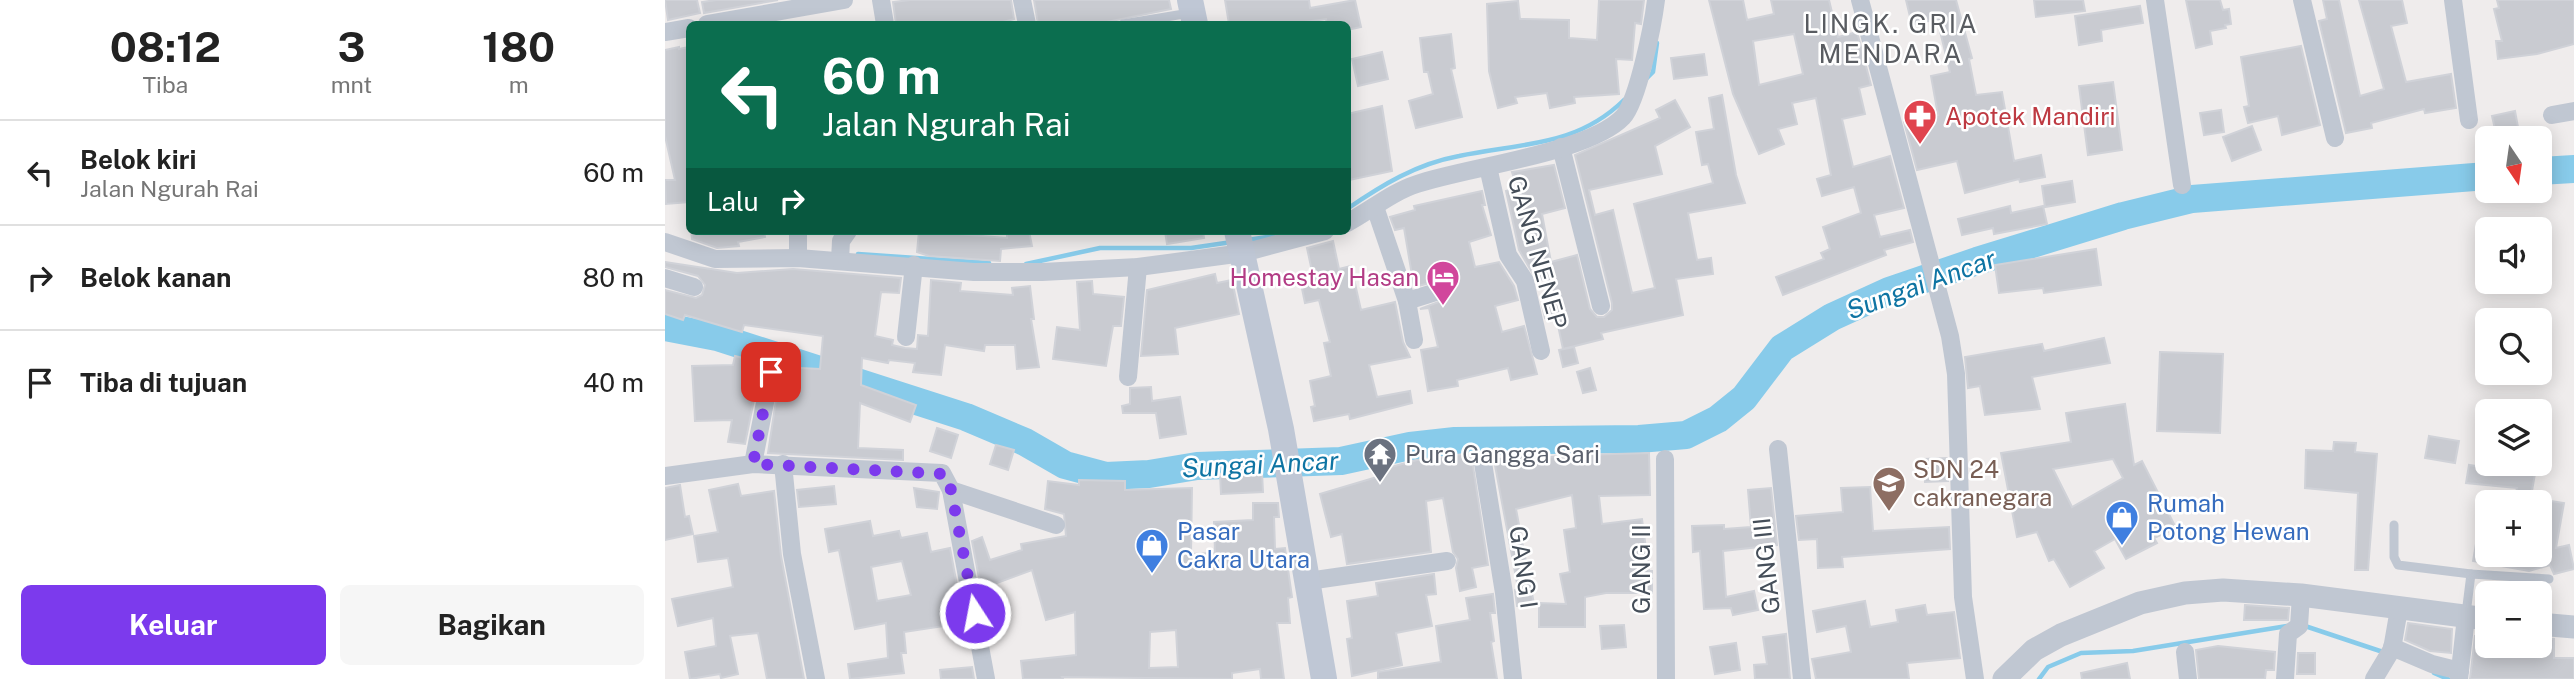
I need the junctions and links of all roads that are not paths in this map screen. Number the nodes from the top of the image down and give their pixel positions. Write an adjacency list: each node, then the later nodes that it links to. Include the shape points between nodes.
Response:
1 (840, 0): 10 (street)
2 (881, 0): 11 (street)
3 (1022, 0): 12 (street)
4 (1655, 0): 20 (street, via 1648,47 1628,110 1616,123)
5 (1860, 0): 70 (street, via 1940,293 1956,374 1964,620)
6 (2155, 0): 22 (street)
7 (2302, 0): 19 (street)
8 (2453, 0): 18 (street)
9 (1192, 12): 13 (lane)
10 (724, 21)
11 (884, 21)
12 (1026, 21)
13 (1140, 21)
14 (686, 28): 15 (street)
15 (665, 32)
16 (2574, 111): 17 (street)
17 (2552, 115)
18 (2469, 120)
19 (2335, 138)
20 (1561, 147): 21 (street); 36 (street)
21 (1488, 167): 23 (street, via 1414,185); 39 (street, GANG NENEP, via 1508,255 1525,281)
22 (2182, 185)
23 (1375, 207): 24 (street); 35 (street)
24 (1351, 221)
25 (1297, 235): 27 (street)
26 (665, 242): 28 (street, via 715,258)
27 (1241, 243): 31 (street); 54 (main road)
28 (798, 247): 29 (street)
29 (842, 247): 30 (street)
30 (914, 265): 31 (street, via 983,272); 37 (street)
31 (1138, 267): 41 (street)
32 (665, 278): 33 (street)
33 (695, 287)
34 (1436, 292): 35 (street)
35 (1407, 301): 38 (street)
36 (1601, 306)
37 (906, 337)
38 (1414, 340)
39 (1541, 352)
40 (771, 372): 45 (street)
41 (1128, 377)
42 (1778, 449): 69 (street, GANG III)
43 (1665, 459): 68 (street, GANG II)
44 (1483, 463): 67 (street, GANG I)
45 (753, 464): 46 (street); 47 (street)
46 (783, 464): 48 (street, via 941,473); 64 (street, via 792,554)
47 (665, 476)
48 (951, 490): 49 (street); 65 (street)
49 (1056, 525)
50 (2394, 525): 52 (lane, via 2393,556 2398,565)
51 (1447, 561): 54 (street)
52 (2471, 574): 53 (lane); 57 (lane)
53 (2549, 579)
54 (1308, 581): 66 (main road)
55 (2301, 595): 56 (street); 71 (street, via 2208,591 2151,600 2047,642); 73 (street, via 2299,623 2288,634)
56 (2399, 609): 57 (street); 61 (street)
57 (2474, 613): 63 (street)
58 (2552, 625): 59 (street)
59 (2574, 627)
60 (2185, 652): 72 (street)
61 (2386, 660): 62 (street)
62 (2430, 671): 63 (street)
63 (2460, 675)
64 (816, 679)
65 (986, 679)
66 (1324, 679)
67 (1513, 679)
68 (1666, 679)
69 (1802, 679)
70 (1975, 679)
71 (2004, 679)
72 (2188, 679)
73 (2285, 679)

